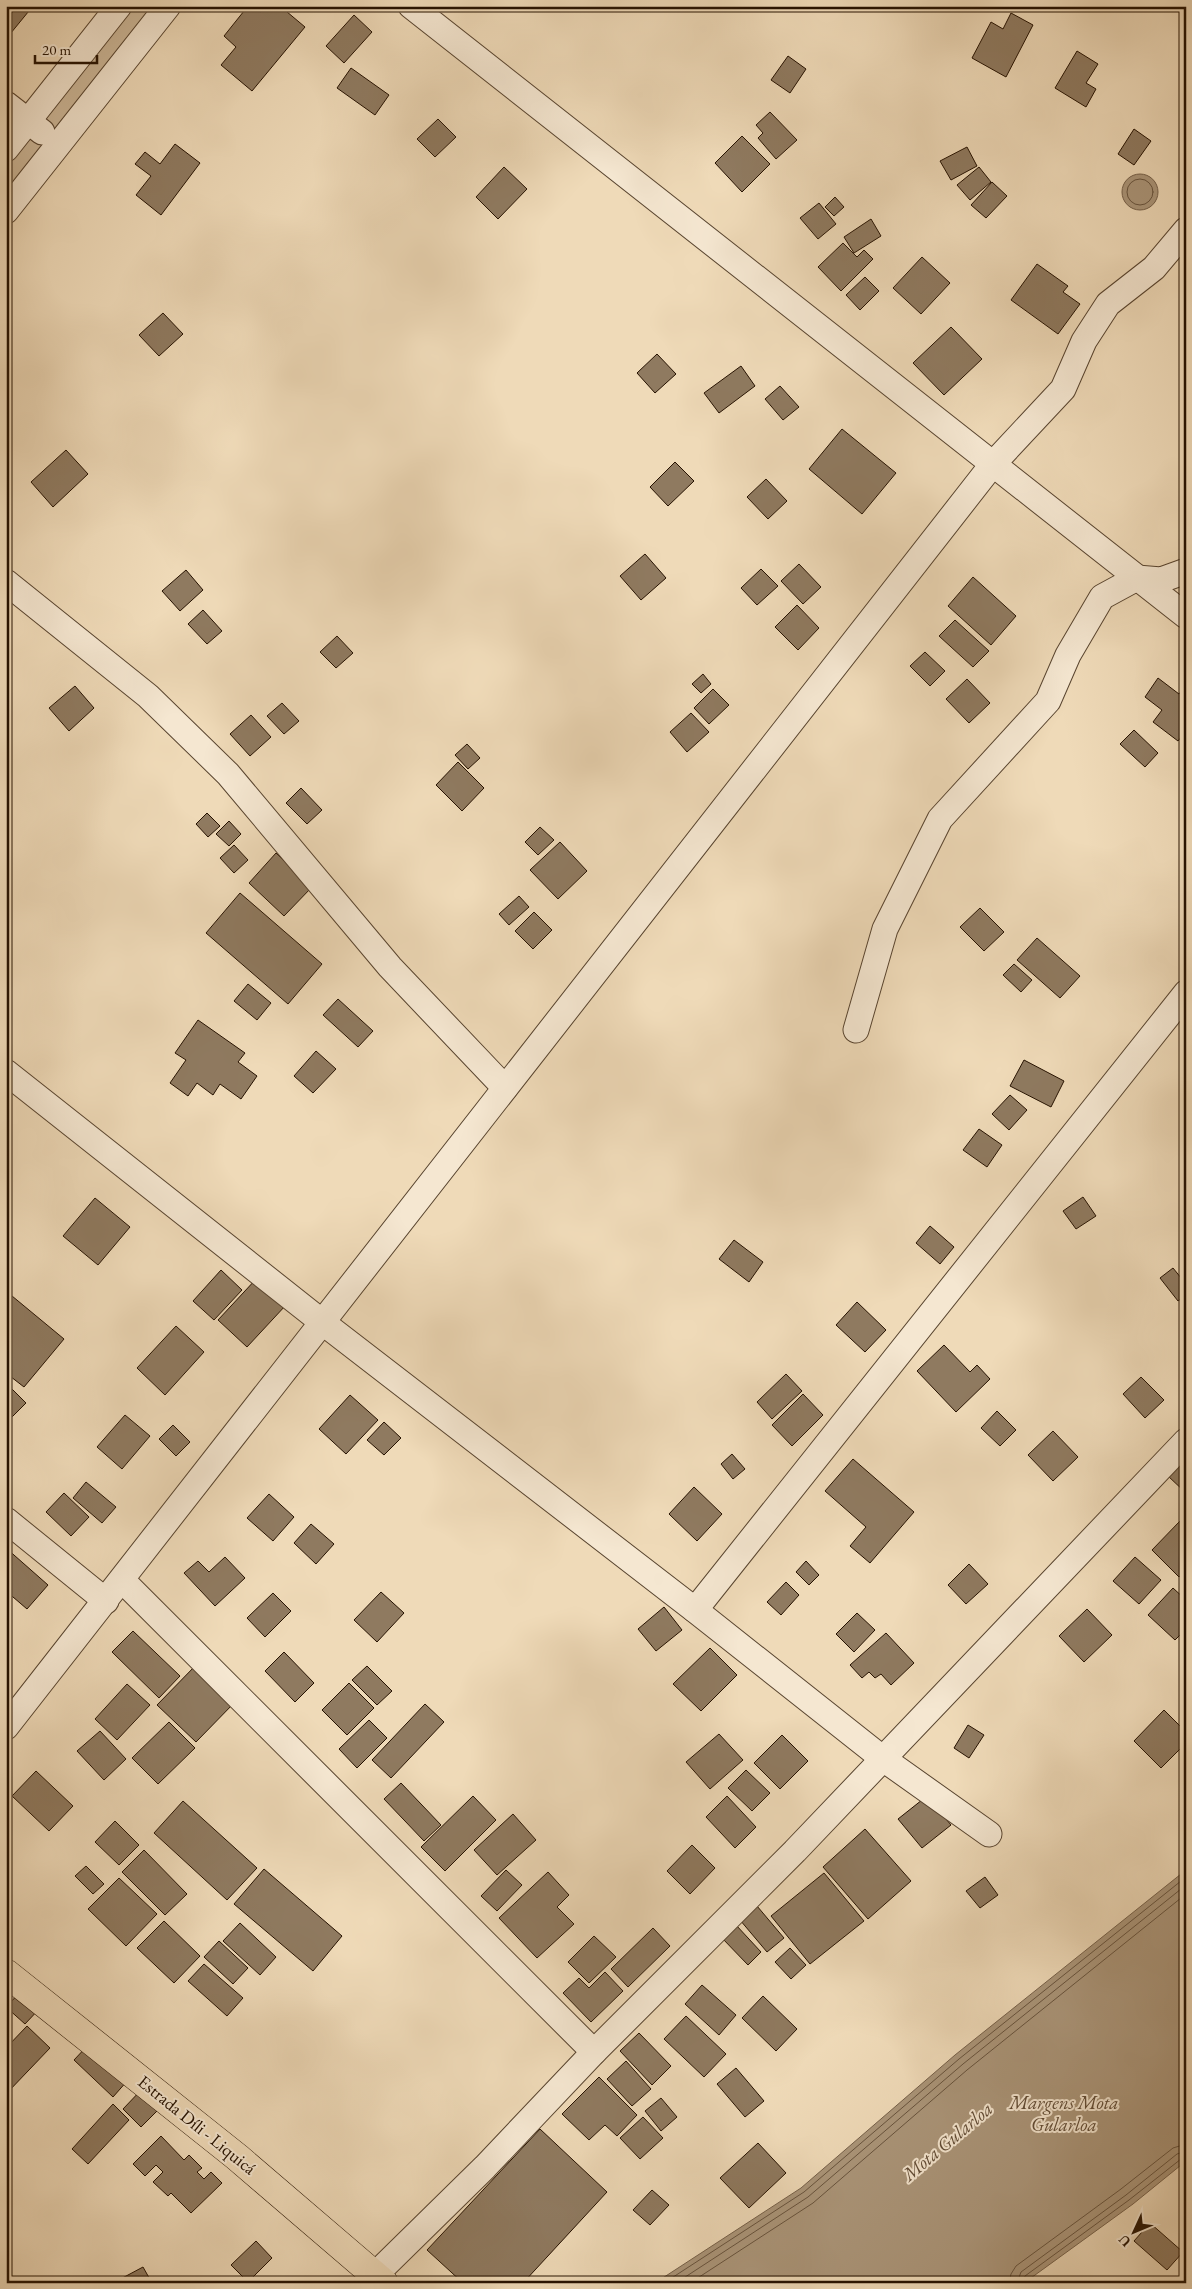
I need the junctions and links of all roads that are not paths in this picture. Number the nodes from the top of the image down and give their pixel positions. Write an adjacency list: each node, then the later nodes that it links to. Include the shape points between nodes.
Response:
1 (119, 6): 5 (street)
2 (168, 6): 6 (street)
3 (410, 6): 10 (street)
4 (6, 104): 5 (street)
5 (28, 122): 6 (street); 7 (street)
6 (58, 144): 8 (street)
7 (6, 149)
8 (6, 211)
9 (1186, 230): 10 (street, via 1154,268 1108,304 1084,341 1062,389)
10 (992, 465): 12 (street); 18 (street)
11 (1186, 571): 12 (street, via 1161,580)
12 (1137, 578): 14 (street); 16 (street, via 1102,597 1068,655 1048,701 940,819 885,929)
13 (6, 582): 18 (street, via 148,696 228,774 390,967)
14 (1186, 616)
15 (1186, 993): 24 (street)
16 (856, 1030)
17 (6, 1072): 19 (street)
18 (505, 1088): 19 (street)
19 (322, 1322): 22 (street); 24 (street)
20 (1186, 1441): 26 (street)
21 (6, 1520): 23 (street)
22 (122, 1580): 23 (street); 29 (street)
23 (106, 1602): 25 (street)
24 (695, 1610): 26 (street)
25 (6, 1727)
26 (882, 1758): 27 (street); 29 (street, via 795,1851)
27 (989, 1834)
28 (6, 1973): 30 (main road, Estrada Díli - Liquicá, via 237,2157)
29 (594, 2052): 30 (street)
30 (379, 2279)

